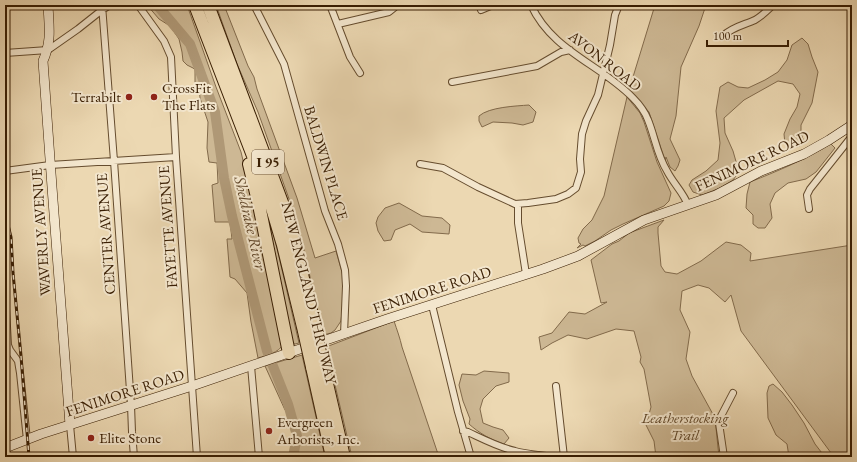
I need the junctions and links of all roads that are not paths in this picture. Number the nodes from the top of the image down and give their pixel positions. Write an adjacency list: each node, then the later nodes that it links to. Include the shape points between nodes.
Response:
1 (48, 5): 19 (street, WAVERLY AVENUE)
2 (110, 5): 14 (street)
3 (138, 5): 28 (street, FAYETTE AVENUE, via 164,40 171,57)
4 (195, 5): 25 (highway, NEW ENGLAND THRUWAY / I 95)
5 (208, 5): 39 (highway, NEW ENGLAND THRUWAY / I 95, via 283,205 294,242)
6 (254, 5): 40 (street, BALDWIN PLACE, via 284,64 325,211 338,244 345,270)
7 (330, 5): 17 (street)
8 (396, 5): 17 (street, via 389,12)
9 (493, 5): 15 (street)
10 (531, 5): 20 (street, AVON ROAD, via 548,32)
11 (615, 5): 16 (street)
12 (619, 5): 16 (street)
13 (772, 5): 18 (street, via 755,20)
14 (102, 7): 19 (street, via 78,29); 29 (street, CENTER AVENUE)
15 (481, 10)
16 (615, 15): 23 (street)
17 (338, 24): 22 (street, via 350,57)
18 (723, 36)
19 (48, 50): 21 (street); 31 (street, WAVERLY AVENUE, via 43,61)
20 (570, 50): 23 (street, AVON ROAD); 24 (street, via 561,52 537,66)
21 (5, 53)
22 (360, 73)
23 (603, 74): 33 (street, via 598,95 582,134 581,172 576,188 556,200); 34 (street, AVON ROAD, via 643,109 661,161)
24 (452, 82)
25 (226, 85): 39 (highway, NEW ENGLAND THRUWAY / I 95, via 278,226); 41 (highway, via 235,124 253,179)
26 (852, 125): 34 (street, FENIMORE ROAD, via 804,154 761,171 716,195)
27 (852, 136): 35 (street, via 810,189 807,196)
28 (176, 157): 29 (street); 44 (street, FAYETTE AVENUE)
29 (114, 161): 31 (street); 47 (street, CENTER AVENUE)
30 (420, 164): 33 (street, via 443,168)
31 (50, 165): 32 (street); 48 (street, WAVERLY AVENUE)
32 (5, 171)
33 (518, 204): 36 (street, via 518,223)
34 (688, 205): 36 (street, FENIMORE ROAD, via 644,220 578,256)
35 (809, 209)
36 (526, 274): 38 (street, FENIMORE ROAD)
37 (5, 290): 50 (street, via 8,345 18,361)
38 (432, 305): 40 (street, FENIMORE ROAD); 49 (street)
39 (308, 325): 42 (highway, NEW ENGLAND THRUWAY / I 95, bridge)
40 (344, 334): 41 (street, FENIMORE ROAD)
41 (289, 354): 43 (street, FENIMORE ROAD)
42 (317, 365): 56 (highway, NEW ENGLAND THRUWAY / I 95); 57 (highway, NEW ENGLAND THRUWAY / I 95)
43 (252, 366): 44 (street, FENIMORE ROAD); 55 (street)
44 (192, 386): 47 (street, FENIMORE ROAD); 54 (street, FAYETTE AVENUE)
45 (556, 386): 59 (street)
46 (732, 393): 60 (street, via 719,423)
47 (131, 405): 48 (street, FENIMORE ROAD); 53 (street, CENTER AVENUE)
48 (70, 425): 50 (street, FENIMORE ROAD); 52 (street, WAVERLY AVENUE)
49 (463, 431): 58 (street); 59 (street, via 514,451)
50 (27, 440): 51 (street, FENIMORE ROAD)
51 (5, 448)
52 (73, 457)
53 (134, 457)
54 (197, 457)
55 (259, 457)
56 (332, 457)
57 (344, 457)
58 (471, 457)
59 (562, 457)
60 (724, 457)

